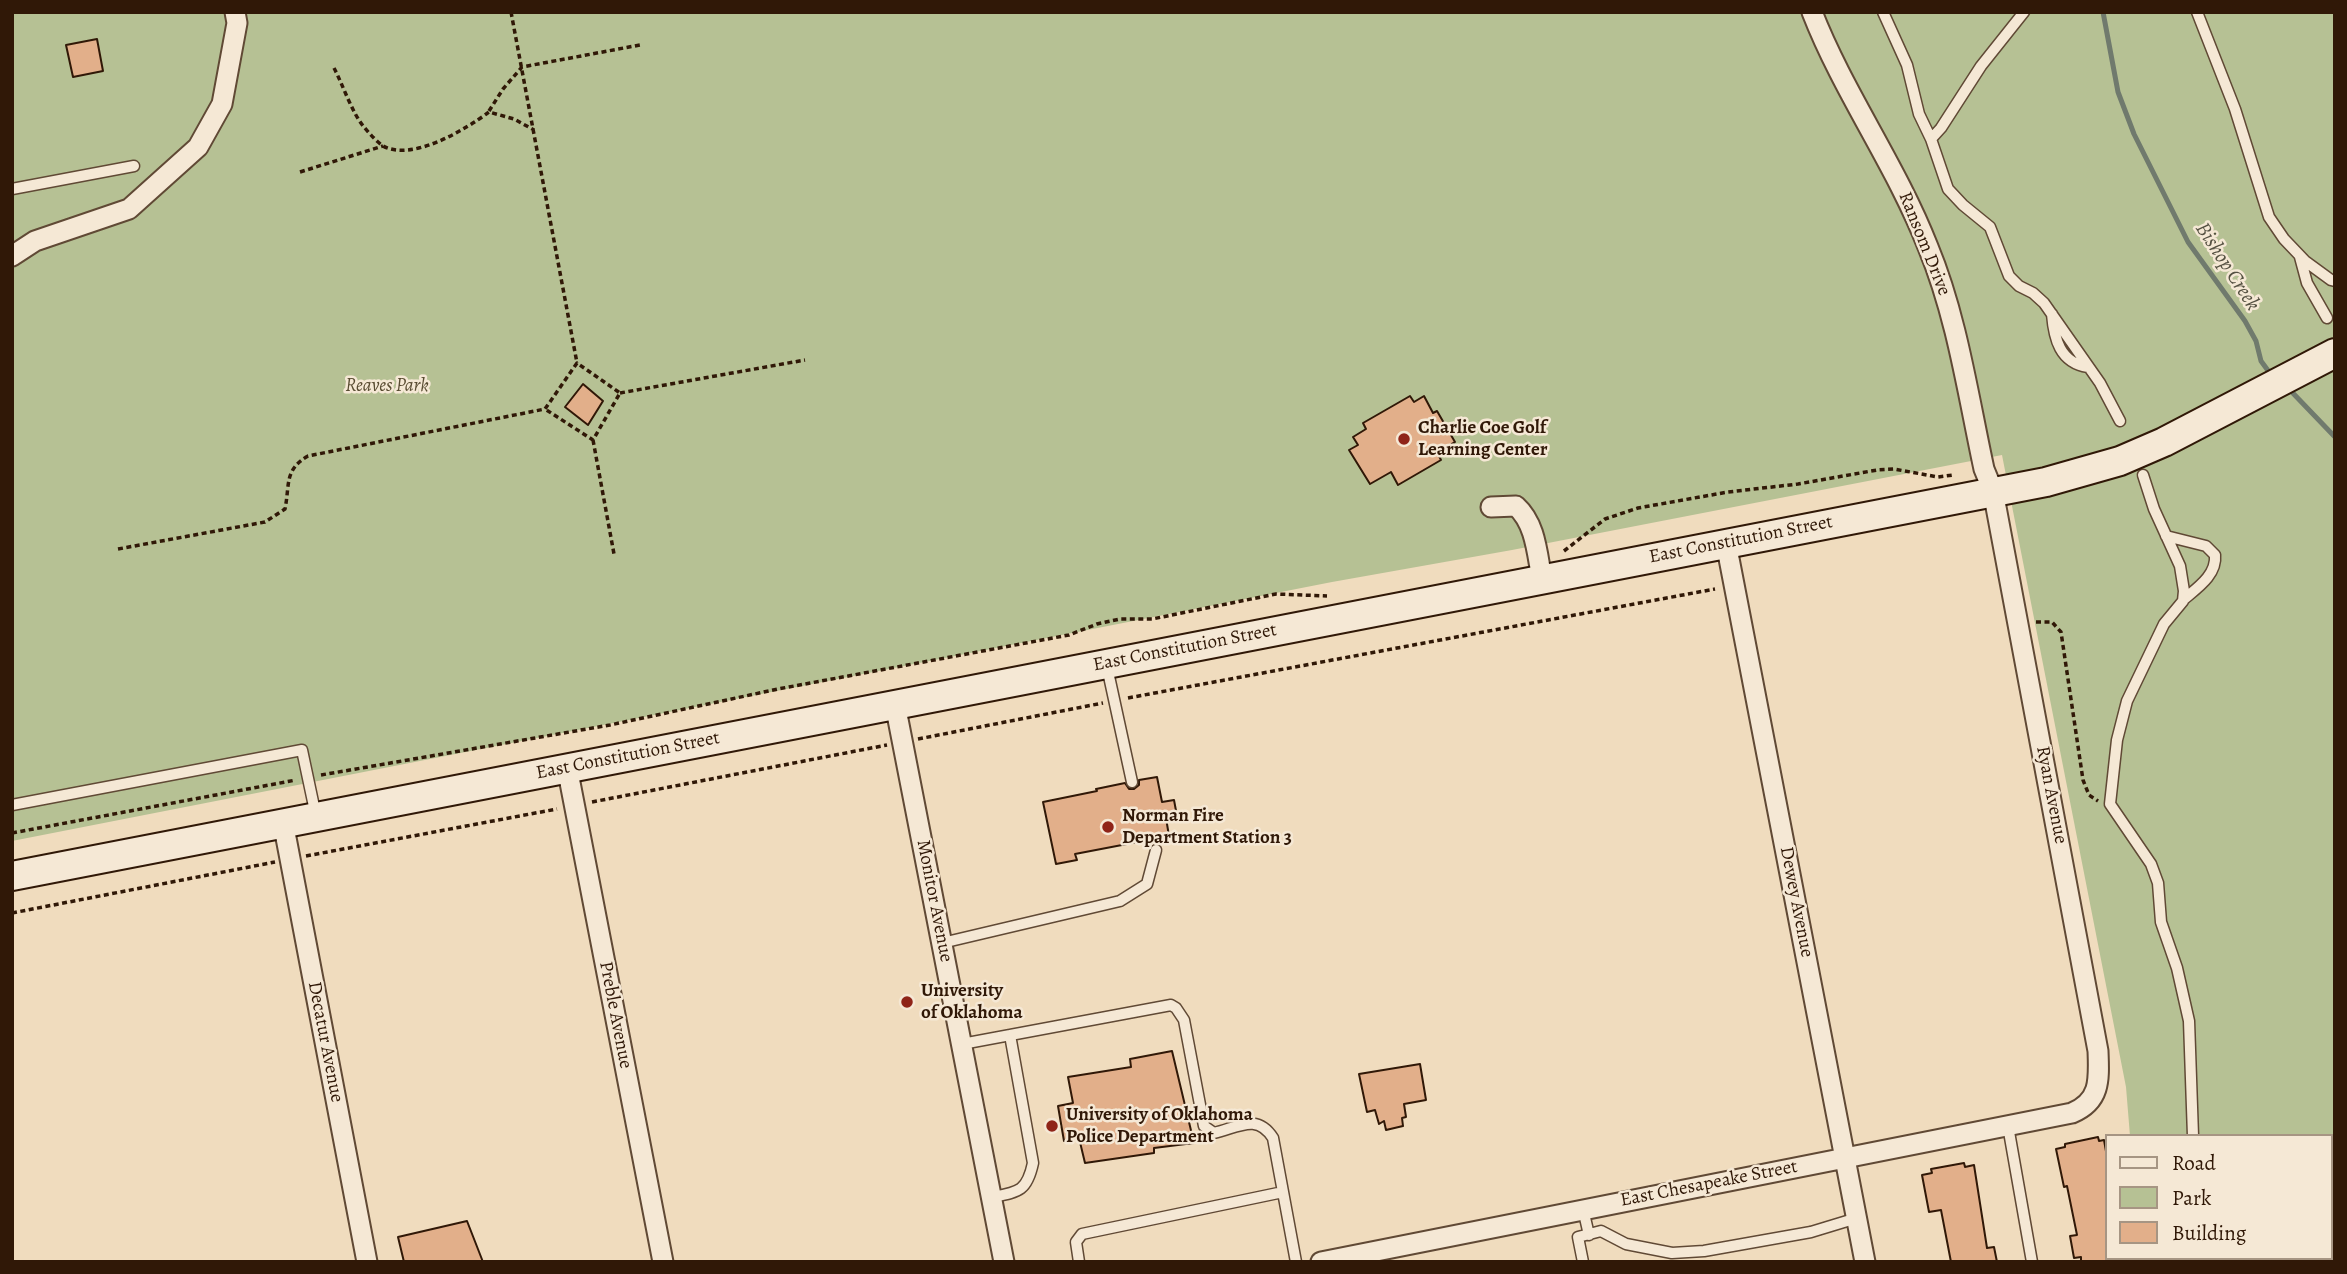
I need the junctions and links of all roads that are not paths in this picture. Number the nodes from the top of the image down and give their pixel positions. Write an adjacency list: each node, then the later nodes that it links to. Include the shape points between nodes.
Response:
1 (235, 12): 9 (street, via 237,23 222,104 198,147 129,209 34,241)
2 (1812, 12): 16 (street, Ransom Drive, via 1839,75 1902,188 1928,247 1948,302)
3 (1883, 12): 6 (lane, via 1907,65 1919,114)
4 (2024, 12): 6 (lane)
5 (2197, 12): 10 (lane, via 2235,109 2269,217)
6 (1931, 139): 14 (lane, via 1948,189 1990,227 2009,276 2044,303 2100,383)
7 (134, 166): 8 (lane)
8 (12, 188)
9 (12, 256)
10 (2300, 256): 11 (lane); 12 (lane, via 2307,283)
11 (2335, 281)
12 (2328, 318)
13 (2335, 353): 16 (main road, East Constitution Street, via 2120,461 2046,482)
14 (2120, 421)
15 (2143, 475): 18 (lane)
16 (1989, 480): 19 (main road, East Constitution Street); 34 (street, Ryan Avenue, via 2098,1051 2097,1088)
17 (1492, 507): 20 (street, via 1516,506 1524,514 1530,522)
18 (2166, 536): 21 (lane, via 2180,566); 21 (lane, via 2206,547 2215,555 2208,576)
19 (1726, 543): 20 (main road, East Constitution Street); 37 (street, Dewey Avenue)
20 (1540, 569): 22 (main road, East Constitution Street)
21 (2183, 601): 36 (lane, via 2164,624 2127,701 2117,740 2110,804 2151,864 2158,883 2161,922 2189,1021)
22 (1106, 663): 23 (main road, East Constitution Street); 25 (lane)
23 (895, 704): 24 (main road, East Constitution Street); 31 (street, Monitor Avenue)
24 (567, 767): 27 (main road, East Constitution Street); 44 (street, Preble Avenue)
25 (1132, 782)
26 (12, 805): 27 (lane, via 302,750)
27 (316, 816): 28 (main road, East Constitution Street)
28 (283, 822): 30 (main road, East Constitution Street); 43 (street, Decatur Avenue)
29 (1156, 850): 31 (lane, via 1147,884 1120,901)
30 (12, 876)
31 (942, 943): 33 (street, Monitor Avenue)
32 (1010, 1035): 33 (lane); 38 (lane, via 1171,1005 1184,1020 1204,1126 1214,1133 1257,1122 1265,1126 1273,1138); 39 (lane, via 1033,1163 1029,1180 1017,1193)
33 (962, 1044): 39 (street, Monitor Avenue)
34 (2092, 1099): 35 (street, East Chesapeake Street, via 2072,1113)
35 (2008, 1126): 37 (street, East Chesapeake Street); 51 (lane)
36 (2193, 1134)
37 (1845, 1157): 40 (street, East Chesapeake Street); 41 (street, Dewey Avenue)
38 (1283, 1192): 46 (lane, via 1082,1234 1076,1242); 47 (lane)
39 (993, 1197): 45 (street, Monitor Avenue)
40 (1583, 1209): 42 (lane); 48 (street, East Chesapeake Street)
41 (1857, 1218): 42 (lane, via 1811,1232 1704,1251 1672,1253 1626,1244 1601,1231); 50 (street, Dewey Avenue)
42 (1588, 1235): 49 (lane, via 1578,1237)
43 (367, 1262)
44 (663, 1262)
45 (1004, 1262)
46 (1079, 1262)
47 (1296, 1262)
48 (1321, 1262)
49 (1583, 1262)
50 (1865, 1262)
51 (2032, 1262)

